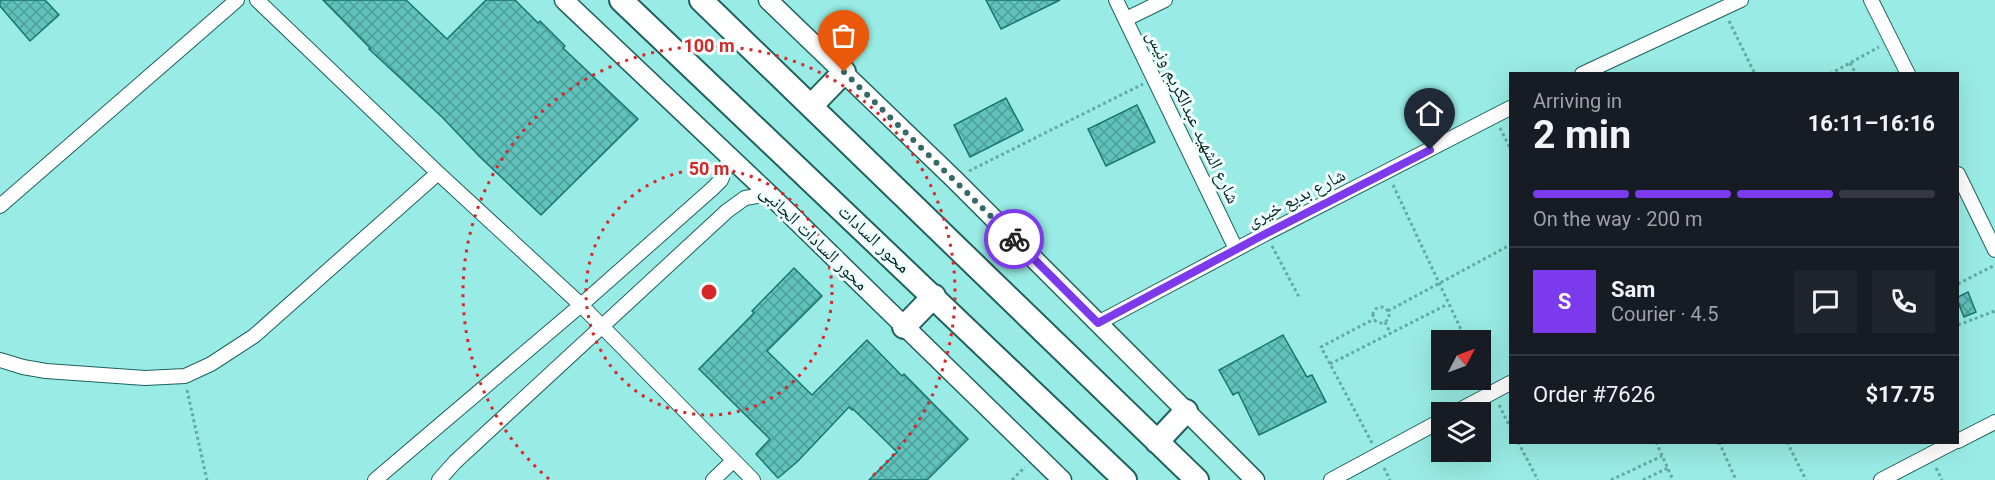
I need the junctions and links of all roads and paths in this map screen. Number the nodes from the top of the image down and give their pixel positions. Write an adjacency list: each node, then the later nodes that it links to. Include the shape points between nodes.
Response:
1 (237, 0): 32 (street)
2 (257, 0): 28 (street)
3 (564, 0): 26 (street, محور السادات الجانبى)
4 (621, 0): 40 (main road, محور السادات)
5 (700, 0): 22 (main road)
6 (768, 0): 15 (street)
7 (1116, 0): 12 (street, شارع الشهيد عبدالكريم ونيس)
8 (1165, 0): 12 (street)
9 (1741, 0): 11 (street)
10 (1871, 0): 13 (street)
11 (1723, 8): 16 (street); 17 (path)
12 (1125, 19): 21 (street, شارع الشهيد عبدالكريم ونيس)
13 (1891, 40): 14 (path); 20 (street)
14 (1850, 63): 18 (path); 19 (path)
15 (844, 72): 22 (main road); 30 (street)
16 (1586, 72)
17 (1754, 72)
18 (1834, 72)
19 (1855, 72)
20 (1907, 72)
21 (1154, 78): 30 (path); 35 (street, شارع الشهيد عبدالكريم ونيس)
22 (812, 106): 65 (main road)
23 (1509, 108): 24 (street, شارع بديع خيرى)
24 (1493, 116): 25 (path); 27 (street, شارع بديع خيرى)
25 (1509, 146)
26 (729, 156): 31 (street, محور السادات الجانبى); 43 (street, via 721,180)
27 (1387, 172): 33 (street, شارع بديع خيرى); 39 (path)
28 (438, 173): 43 (street); 56 (street, via 254,336 226,356)
29 (1959, 176): 36 (street)
30 (954, 179): 48 (street)
31 (769, 194): 50 (street, via 736,203); 51 (street, محور السادات الجانبى)
32 (0, 206)
33 (1265, 234): 35 (street, شارع بديع خيرى); 41 (path)
34 (1509, 246): 39 (path)
35 (1236, 249): 48 (street, شارع بديع خيرى)
36 (1995, 250)
37 (1995, 265): 38 (path)
38 (1959, 283)
39 (1440, 284): 42 (path); 44 (path)
40 (934, 296): 51 (main road); 81 (main road, محور السادات)
41 (1299, 297)
42 (1448, 304): 52 (path); 53 (path)
43 (581, 305): 50 (street); 76 (street)
44 (1388, 311): 46 (path, via 1377,308); 47 (path)
45 (1995, 311): 49 (path)
46 (1374, 319): 47 (path); 55 (path, via 1321,347)
47 (1385, 322): 53 (path)
48 (1098, 323): 60 (street)
49 (1959, 325)
50 (601, 326): 73 (street); 77 (street)
51 (904, 327): 80 (street, محور السادات الجانبى)
52 (1461, 330)
53 (1390, 332): 55 (path)
54 (0, 360): 56 (street, via 46,372 145,378)
55 (1330, 364): 71 (path)
56 (184, 376): 75 (path)
57 (1509, 384): 58 (street)
58 (1493, 393): 59 (street); 63 (path)
59 (1475, 402)
60 (1186, 411): 65 (main road); 83 (street)
61 (1995, 422): 64 (street)
62 (1431, 426): 71 (street)
63 (1509, 426)
64 (1959, 440)
65 (1157, 442): 82 (main road)
66 (1519, 444): 86 (path)
67 (1657, 444): 72 (path)
68 (1720, 444): 90 (path)
69 (1788, 444): 91 (path)
70 (1952, 444): 92 (street)
71 (1378, 454): 84 (street); 85 (path)
72 (1662, 456): 74 (path); 87 (path)
73 (733, 461): 78 (street); 79 (street)
74 (1668, 468): 88 (path); 89 (path)
75 (207, 480)
76 (375, 480)
77 (439, 480)
78 (713, 480)
79 (753, 480)
80 (1062, 480)
81 (1125, 480)
82 (1197, 480)
83 (1255, 480)
84 (1331, 480)
85 (1390, 480)
86 (1538, 480)
87 (1611, 480)
88 (1643, 480)
89 (1673, 480)
90 (1736, 480)
91 (1806, 480)
92 (1881, 480)

